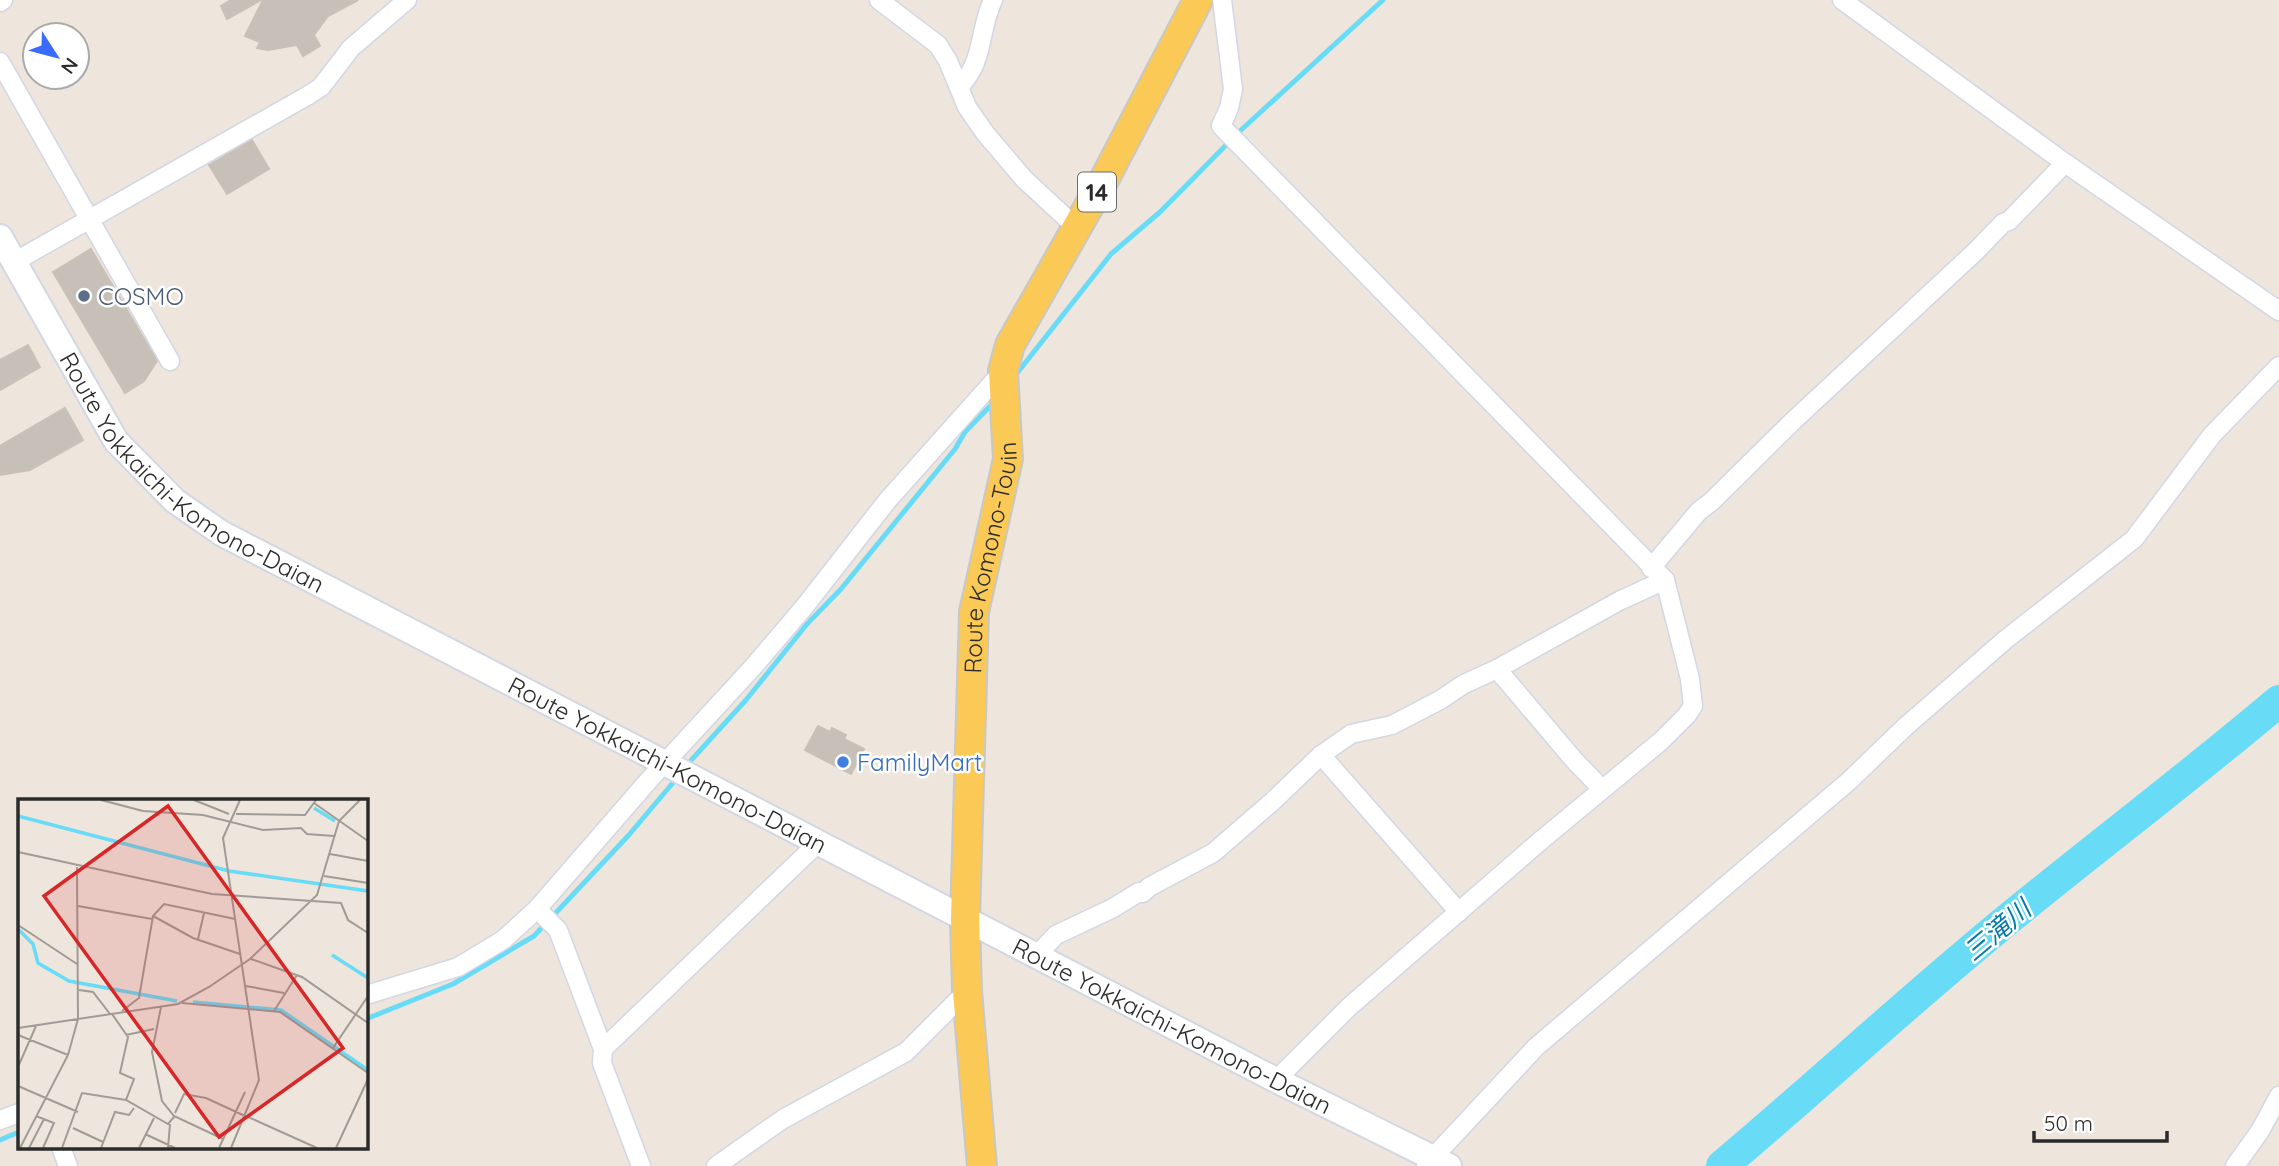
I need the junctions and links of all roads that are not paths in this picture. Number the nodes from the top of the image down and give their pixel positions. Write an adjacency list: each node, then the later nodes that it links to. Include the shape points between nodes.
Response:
1 (407, 0): 10 (street, via 351,48 320,87)
2 (879, 0): 8 (street, via 938,45)
3 (993, 0): 8 (street, via 975,68)
4 (1198, 0): 11 (main road, Route Komono-Touin / 14)
5 (1222, 0): 18 (street, via 1233,89 1221,126)
6 (1842, 0): 9 (street)
7 (0, 62): 10 (street)
8 (959, 87): 11 (street, via 985,133 1024,179)
9 (2065, 163): 14 (street); 18 (street, via 1699,511)
10 (88, 219): 13 (street); 15 (street)
11 (1077, 228): 17 (main road, Route Komono-Touin / 14, via 1010,345)
12 (0, 237): 13 (main road, Route Yokkaichi-Komono-Daian)
13 (10, 266): 22 (main road, Route Yokkaichi-Komono-Daian, via 116,441 175,501 221,534)
14 (2279, 311)
15 (170, 361)
16 (2279, 366): 37 (street, via 2211,435 2134,539 2005,640 1849,781 1536,1047)
17 (1003, 377): 22 (street, via 887,501 745,676); 27 (main road, Route Komono-Touin / 14, via 1008,458 974,612)
18 (1651, 568): 19 (street)
19 (1665, 580): 20 (street); 23 (street, via 1693,706 1661,741)
20 (1497, 669): 21 (street, via 1392,725 1351,734); 23 (street)
21 (1321, 755): 26 (street); 28 (street, via 1213,853 1056,935)
22 (676, 771): 24 (main road, Route Yokkaichi-Komono-Daian); 25 (street)
23 (1602, 789): 26 (street)
24 (818, 843): 27 (main road, Route Yokkaichi-Komono-Daian); 31 (street)
25 (538, 910): 30 (street, via 503,940 458,967); 31 (street, via 558,930)
26 (1459, 912): 32 (street, via 1349,1007)
27 (965, 919): 28 (main road, Route Yokkaichi-Komono-Daian); 29 (main road, Route Komono-Touin / 14)
28 (1037, 955): 32 (main road, Route Yokkaichi-Komono-Daian)
29 (967, 991): 40 (street, via 905,1052 783,1119); 41 (main road, Route Komono-Touin / 14)
30 (368, 994)
31 (603, 1049): 39 (street, via 603,1063)
32 (1276, 1080): 37 (main road, Route Yokkaichi-Komono-Daian)
33 (2279, 1096): 42 (street)
34 (18, 1113): 35 (street)
35 (0, 1119)
36 (61, 1148): 38 (street)
37 (1436, 1163)
38 (68, 1166)
39 (641, 1166)
40 (716, 1166)
41 (982, 1166)
42 (2235, 1166)

